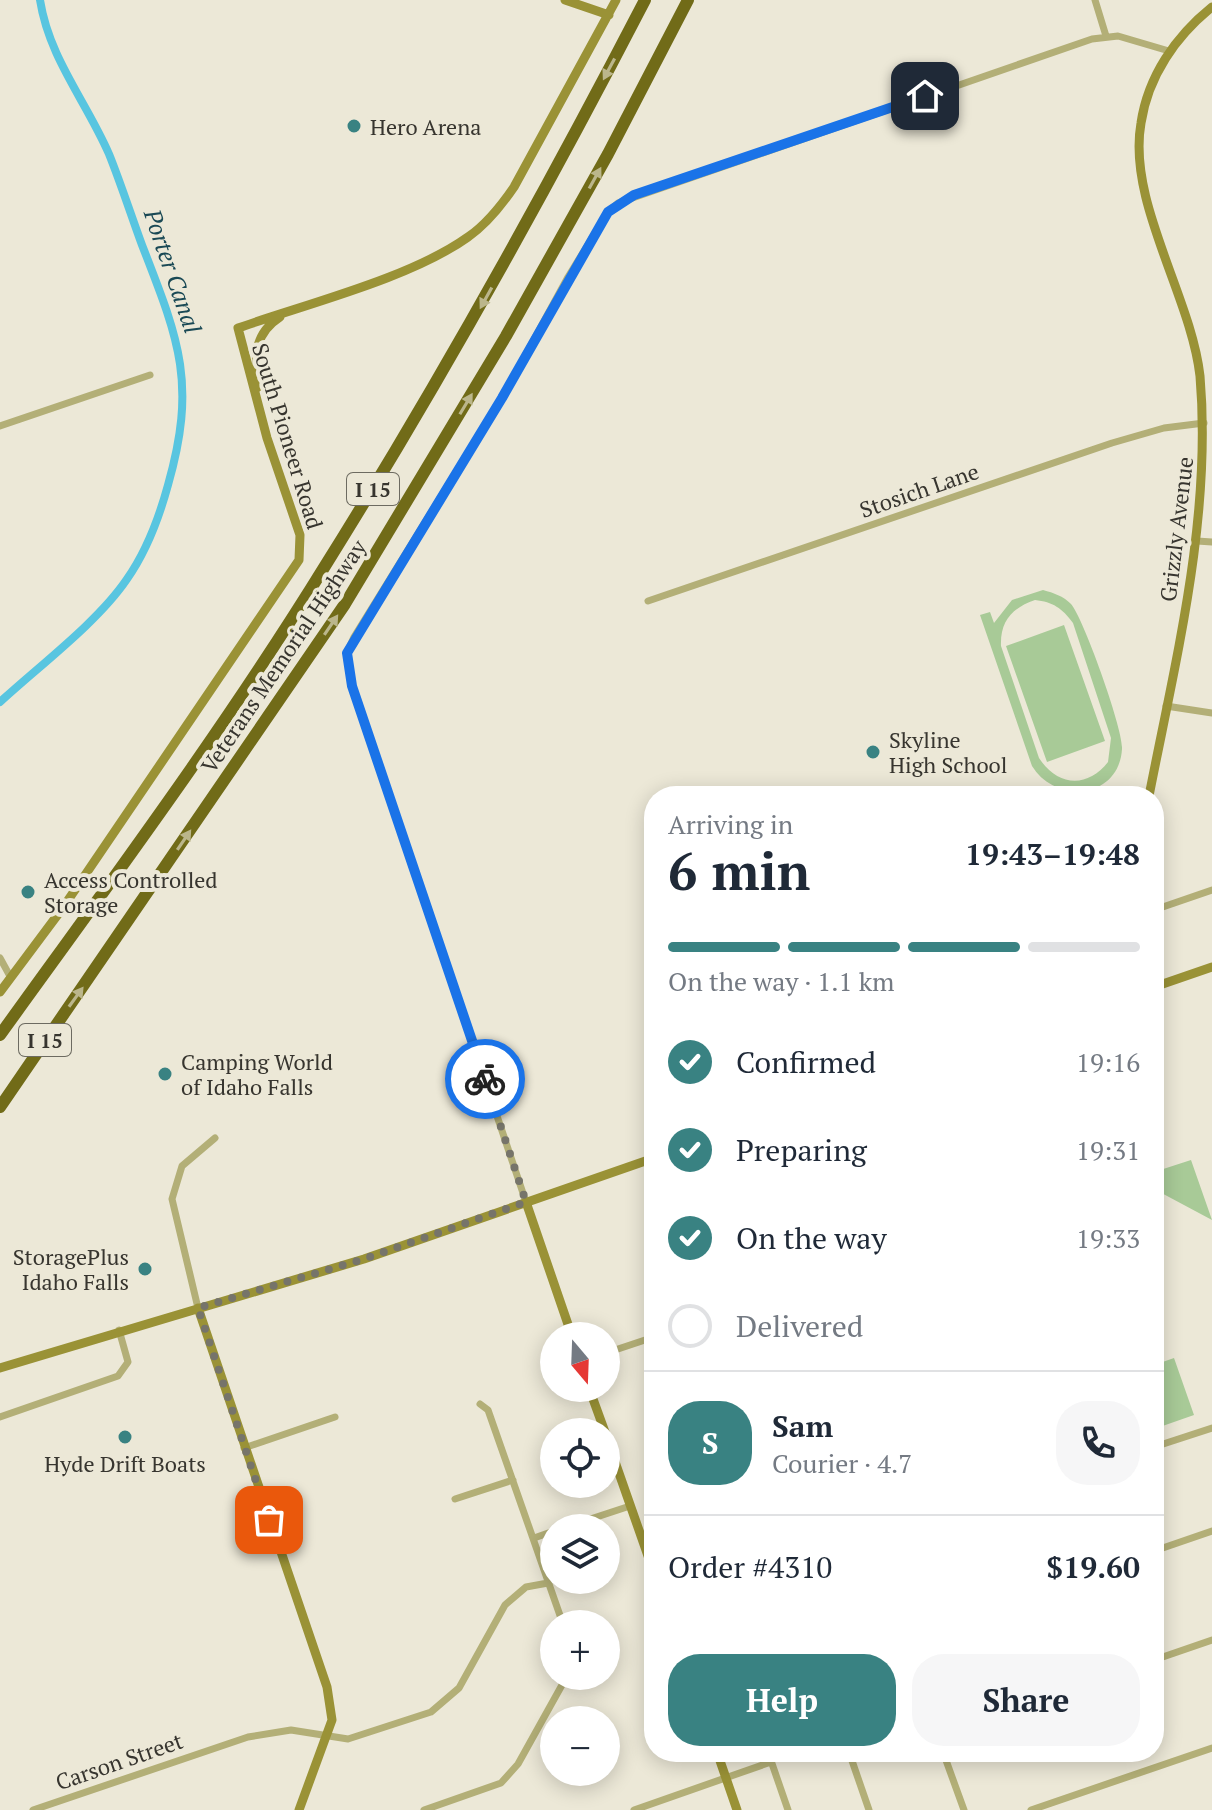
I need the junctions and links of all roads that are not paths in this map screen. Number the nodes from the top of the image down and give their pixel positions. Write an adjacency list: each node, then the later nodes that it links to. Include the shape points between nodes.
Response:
1 (565, 0): 7 (street)
2 (616, 0): 7 (street, South Pioneer Road)
3 (645, 0): 28 (highway, Veterans Memorial Highway / I 15, one-way to 28, via 462,340 324,568 207,746)
4 (688, 0): 29 (highway, Veterans Memorial Highway / I 15, one-way to 4, via 345,604 506,336)
5 (1095, 0): 8 (street)
6 (1212, 7): 9 (street, Grizzly Avenue)
7 (609, 15): 10 (street, South Pioneer Road, via 494,215 427,261)
8 (1106, 36): 9 (street); 32 (street, via 618,203 576,264 502,398 354,637 347,666)
9 (1169, 51): 13 (street, Grizzly Avenue, via 1150,91 1139,150 1145,189 1197,360)
10 (296, 307): 12 (street, via 264,330 257,342); 12 (street, South Pioneer Road, via 238,328)
11 (150, 375): 14 (street)
12 (258, 404): 25 (street, South Pioneer Road, via 300,535 299,560)
13 (1204, 423): 15 (street, Grizzly Avenue); 17 (street, Stosich Lane, via 1112,443)
14 (0, 426)
15 (1197, 541): 16 (street); 18 (street, Grizzly Avenue)
16 (1212, 542)
17 (648, 601)
18 (1166, 706): 19 (street); 20 (street, Grizzly Avenue)
19 (1212, 713)
20 (1151, 786)
21 (1212, 890): 22 (street)
22 (1164, 907)
23 (0, 958): 25 (street)
24 (1212, 967): 26 (street)
25 (11, 978): 27 (street, South Pioneer Road)
26 (1164, 980)
27 (0, 992)
28 (0, 1035)
29 (0, 1107)
30 (215, 1138): 33 (street, via 182,1166 172,1199)
31 (644, 1161): 32 (street)
32 (526, 1202): 33 (street, via 364,1259); 34 (street)
33 (198, 1308): 35 (street); 44 (street)
34 (567, 1322)
35 (119, 1330): 38 (street); 40 (street, via 128,1362 118,1376)
36 (644, 1340): 37 (street)
37 (620, 1348)
38 (0, 1368)
39 (480, 1404): 46 (street, via 488,1410)
40 (0, 1417)
41 (335, 1417): 44 (street)
42 (1212, 1428): 43 (street)
43 (1164, 1444)
44 (244, 1448): 60 (street, via 327,1687 332,1720)
45 (620, 1477): 48 (street)
46 (513, 1480): 47 (street); 52 (street)
47 (455, 1499)
48 (630, 1506): 49 (street); 53 (street)
49 (606, 1514)
50 (1212, 1531): 54 (street)
51 (540, 1536): 52 (street)
52 (534, 1538): 55 (street)
53 (644, 1545)
54 (1164, 1548)
55 (540, 1557)
56 (540, 1584): 60 (street, Carson Street, via 526,1587 505,1605 447,1701 431,1712 348,1739)
57 (1212, 1640): 58 (street)
58 (1164, 1657)
59 (559, 1690): 69 (street, via 518,1764 501,1783)
60 (327, 1736): 67 (street, Carson Street, via 291,1730 218,1746); 68 (street)
61 (1212, 1748): 75 (street)
62 (720, 1762): 66 (street)
63 (771, 1762): 66 (street); 72 (street)
64 (852, 1762): 73 (street)
65 (947, 1762): 74 (street)
66 (726, 1778): 70 (street); 71 (street)
67 (33, 1810)
68 (299, 1810)
69 (424, 1810)
70 (634, 1810)
71 (737, 1810)
72 (788, 1810)
73 (869, 1810)
74 (964, 1810)
75 (1031, 1810)

